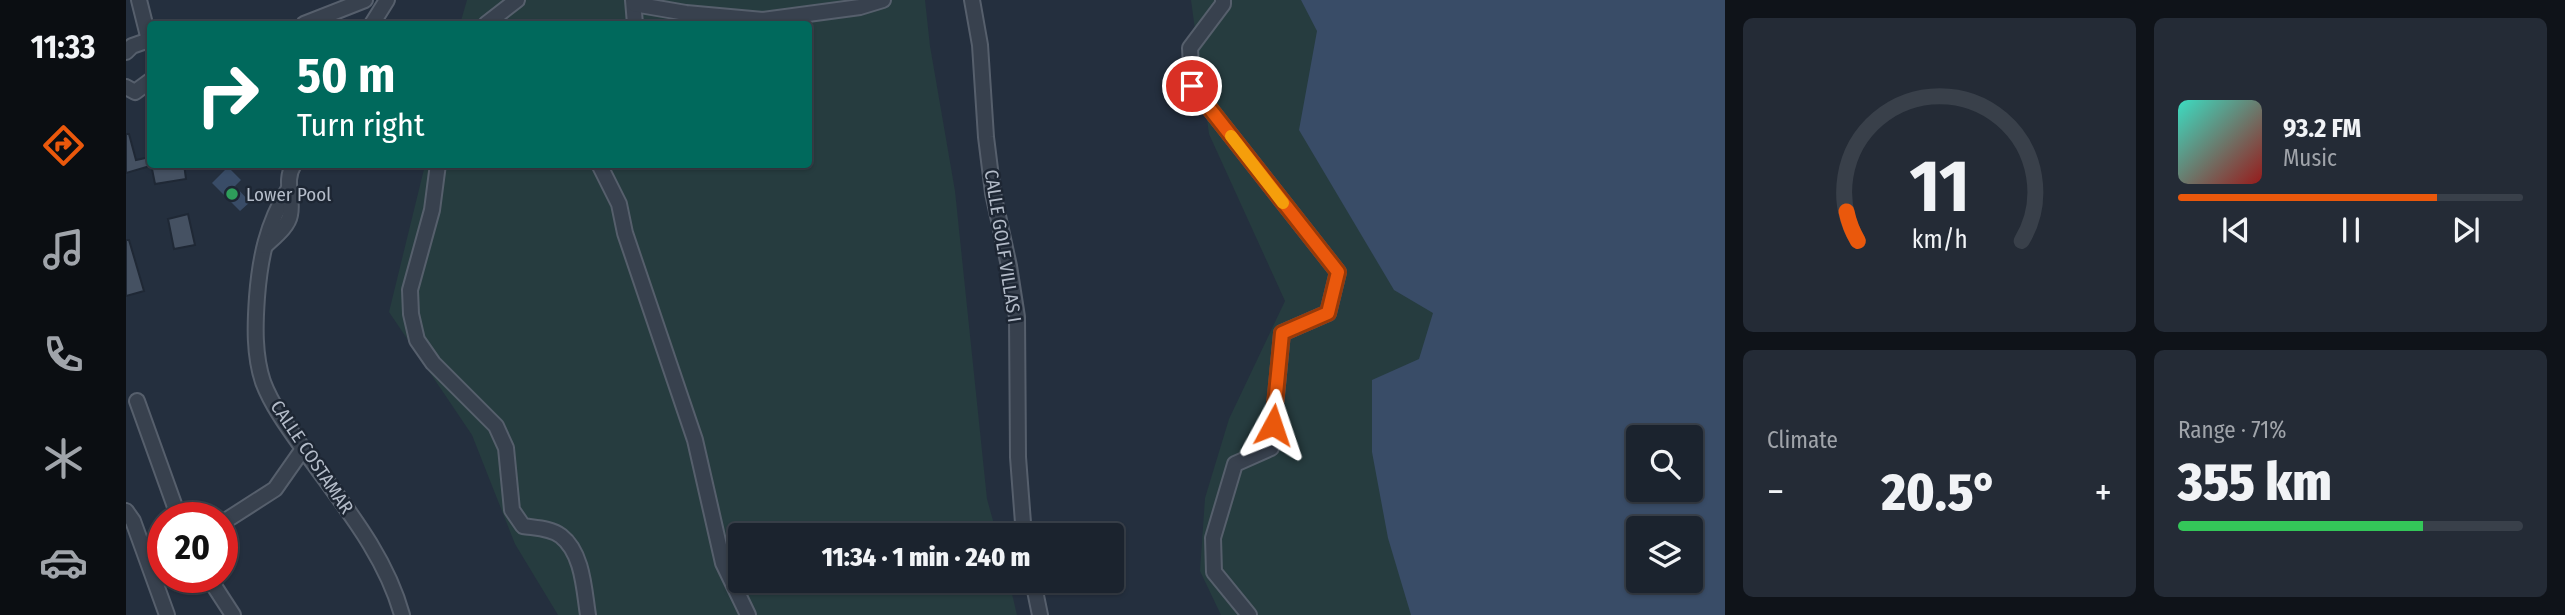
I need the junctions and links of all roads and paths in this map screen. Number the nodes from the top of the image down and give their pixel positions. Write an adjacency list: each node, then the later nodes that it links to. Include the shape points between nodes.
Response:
1 (132, 0): 10 (street)
2 (139, 0): 15 (street)
3 (365, 0): 11 (street)
4 (387, 0): 12 (street)
5 (517, 0): 13 (street)
6 (883, 0): 9 (street, via 763,20 686,13)
7 (972, 0): 28 (street, CALLE GOLF VILLAS I, via 993,193 1017,317)
8 (1223, 0): 37 (street, via 1190,48 1192,86 1338,272 1328,313 1282,333 1271,448 1235,464 1213,538 1214,572)
9 (633, 2): 14 (street)
10 (126, 4)
11 (312, 21)
12 (374, 21)
13 (490, 21)
14 (635, 21)
15 (147, 31)
16 (147, 43): 17 (street)
17 (126, 52)
18 (147, 83): 19 (street, via 135,92)
19 (126, 87)
20 (291, 168): 24 (street, CALLE COSTAMAR, via 288,190 269,226 264,247 257,351 264,382)
21 (437, 168): 34 (street, via 432,210 410,290 417,340 433,363 496,426 506,447 512,510 523,526 562,537 580,564)
22 (601, 168): 35 (street, via 619,204 695,440 723,563)
23 (138, 401): 25 (street)
24 (303, 449): 26 (street, via 275,489); 33 (street, CALLE COSTAMAR, via 362,530 391,582)
25 (173, 502)
26 (238, 513)
27 (128, 514): 31 (street)
28 (1023, 523)
29 (219, 593): 32 (street)
30 (1035, 593): 36 (street)
31 (167, 615)
32 (233, 615)
33 (402, 615)
34 (588, 615)
35 (748, 615)
36 (1040, 615)
37 (1249, 615)

